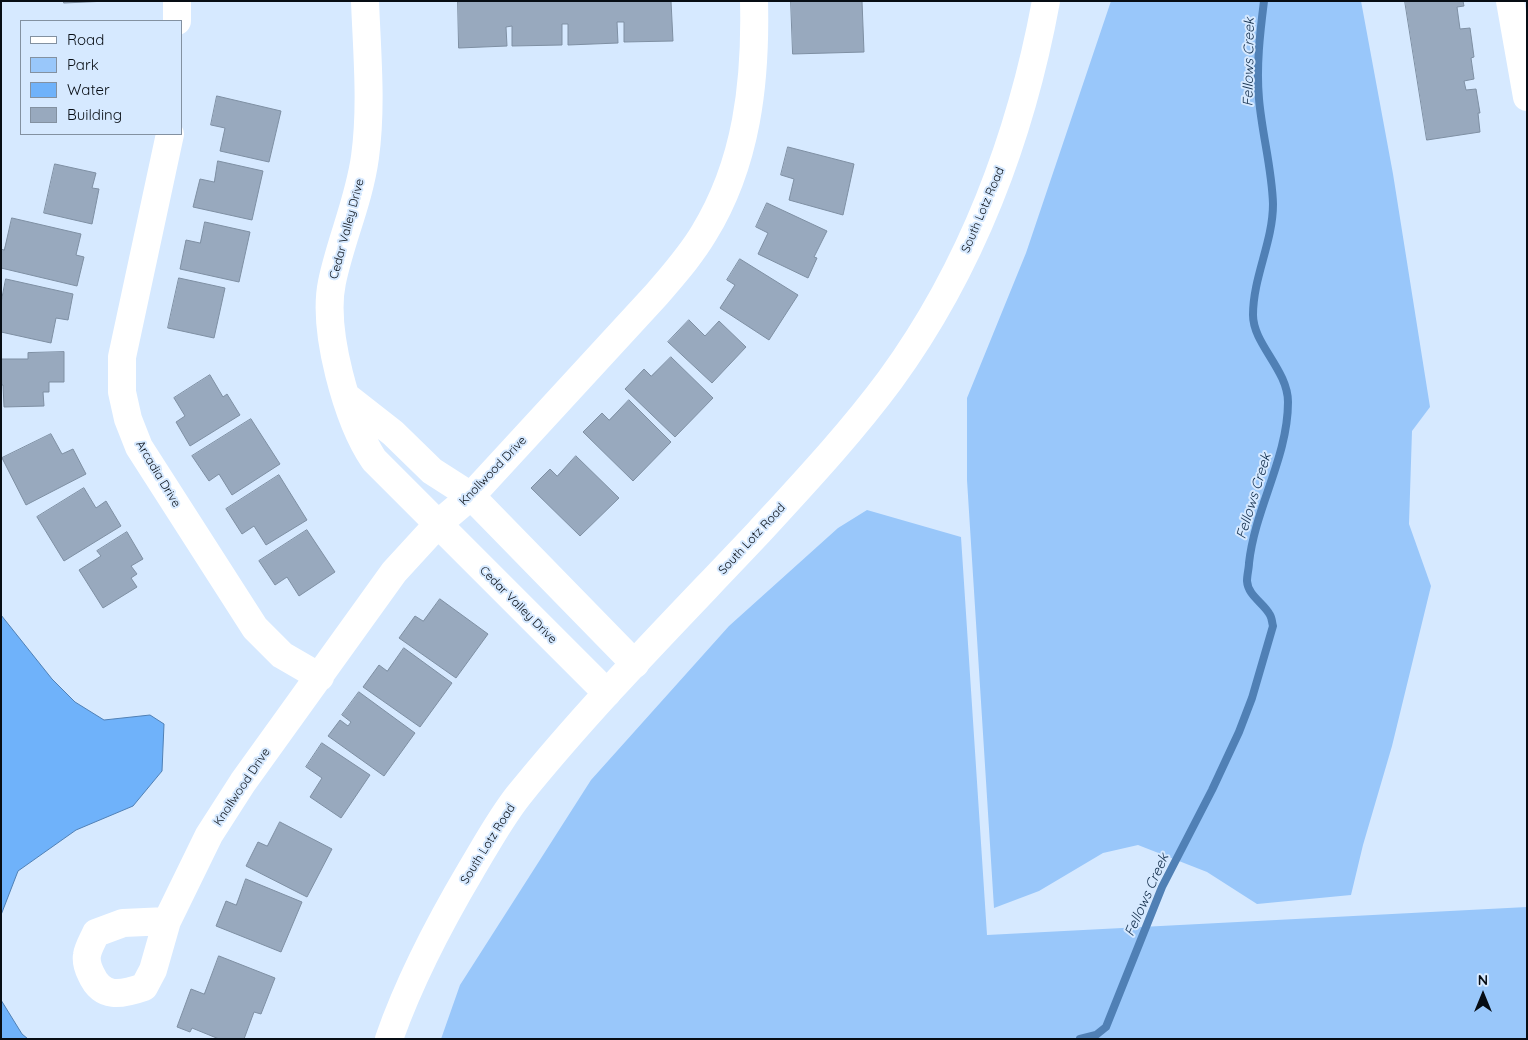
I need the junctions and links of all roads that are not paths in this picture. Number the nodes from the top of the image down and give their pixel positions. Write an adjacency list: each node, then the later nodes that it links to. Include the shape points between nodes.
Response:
1 (177, 1): 6 (street)
2 (365, 1): 9 (street, Cedar Valley Drive, via 368,124 365,155 361,185 332,282 330,303 337,361)
3 (754, 1): 10 (street, Knollwood Drive, via 754,66 744,133 719,207 704,234 658,294)
4 (1046, 1): 12 (street, South Lotz Road, via 1037,50 1006,157 977,229 938,305 865,414)
5 (1510, 1): 7 (street)
6 (177, 20)
7 (1527, 97)
8 (170, 135): 13 (street, Arcadia Drive, via 122,357 122,392 128,419 139,447 255,628 282,655)
9 (346, 396): 10 (street, via 393,433 432,471); 11 (street, Cedar Valley Drive, via 365,447 374,460)
10 (470, 496): 11 (street, Knollwood Drive); 12 (street)
11 (438, 524): 13 (street, Knollwood Drive, via 394,572); 14 (street, Cedar Valley Drive)
12 (635, 664): 14 (street, South Lotz Road)
13 (320, 677): 15 (street, Knollwood Drive, via 243,782 209,835)
14 (607, 693): 16 (street, South Lotz Road, via 516,799 486,845 418,964)
15 (167, 921)
16 (389, 1039)

